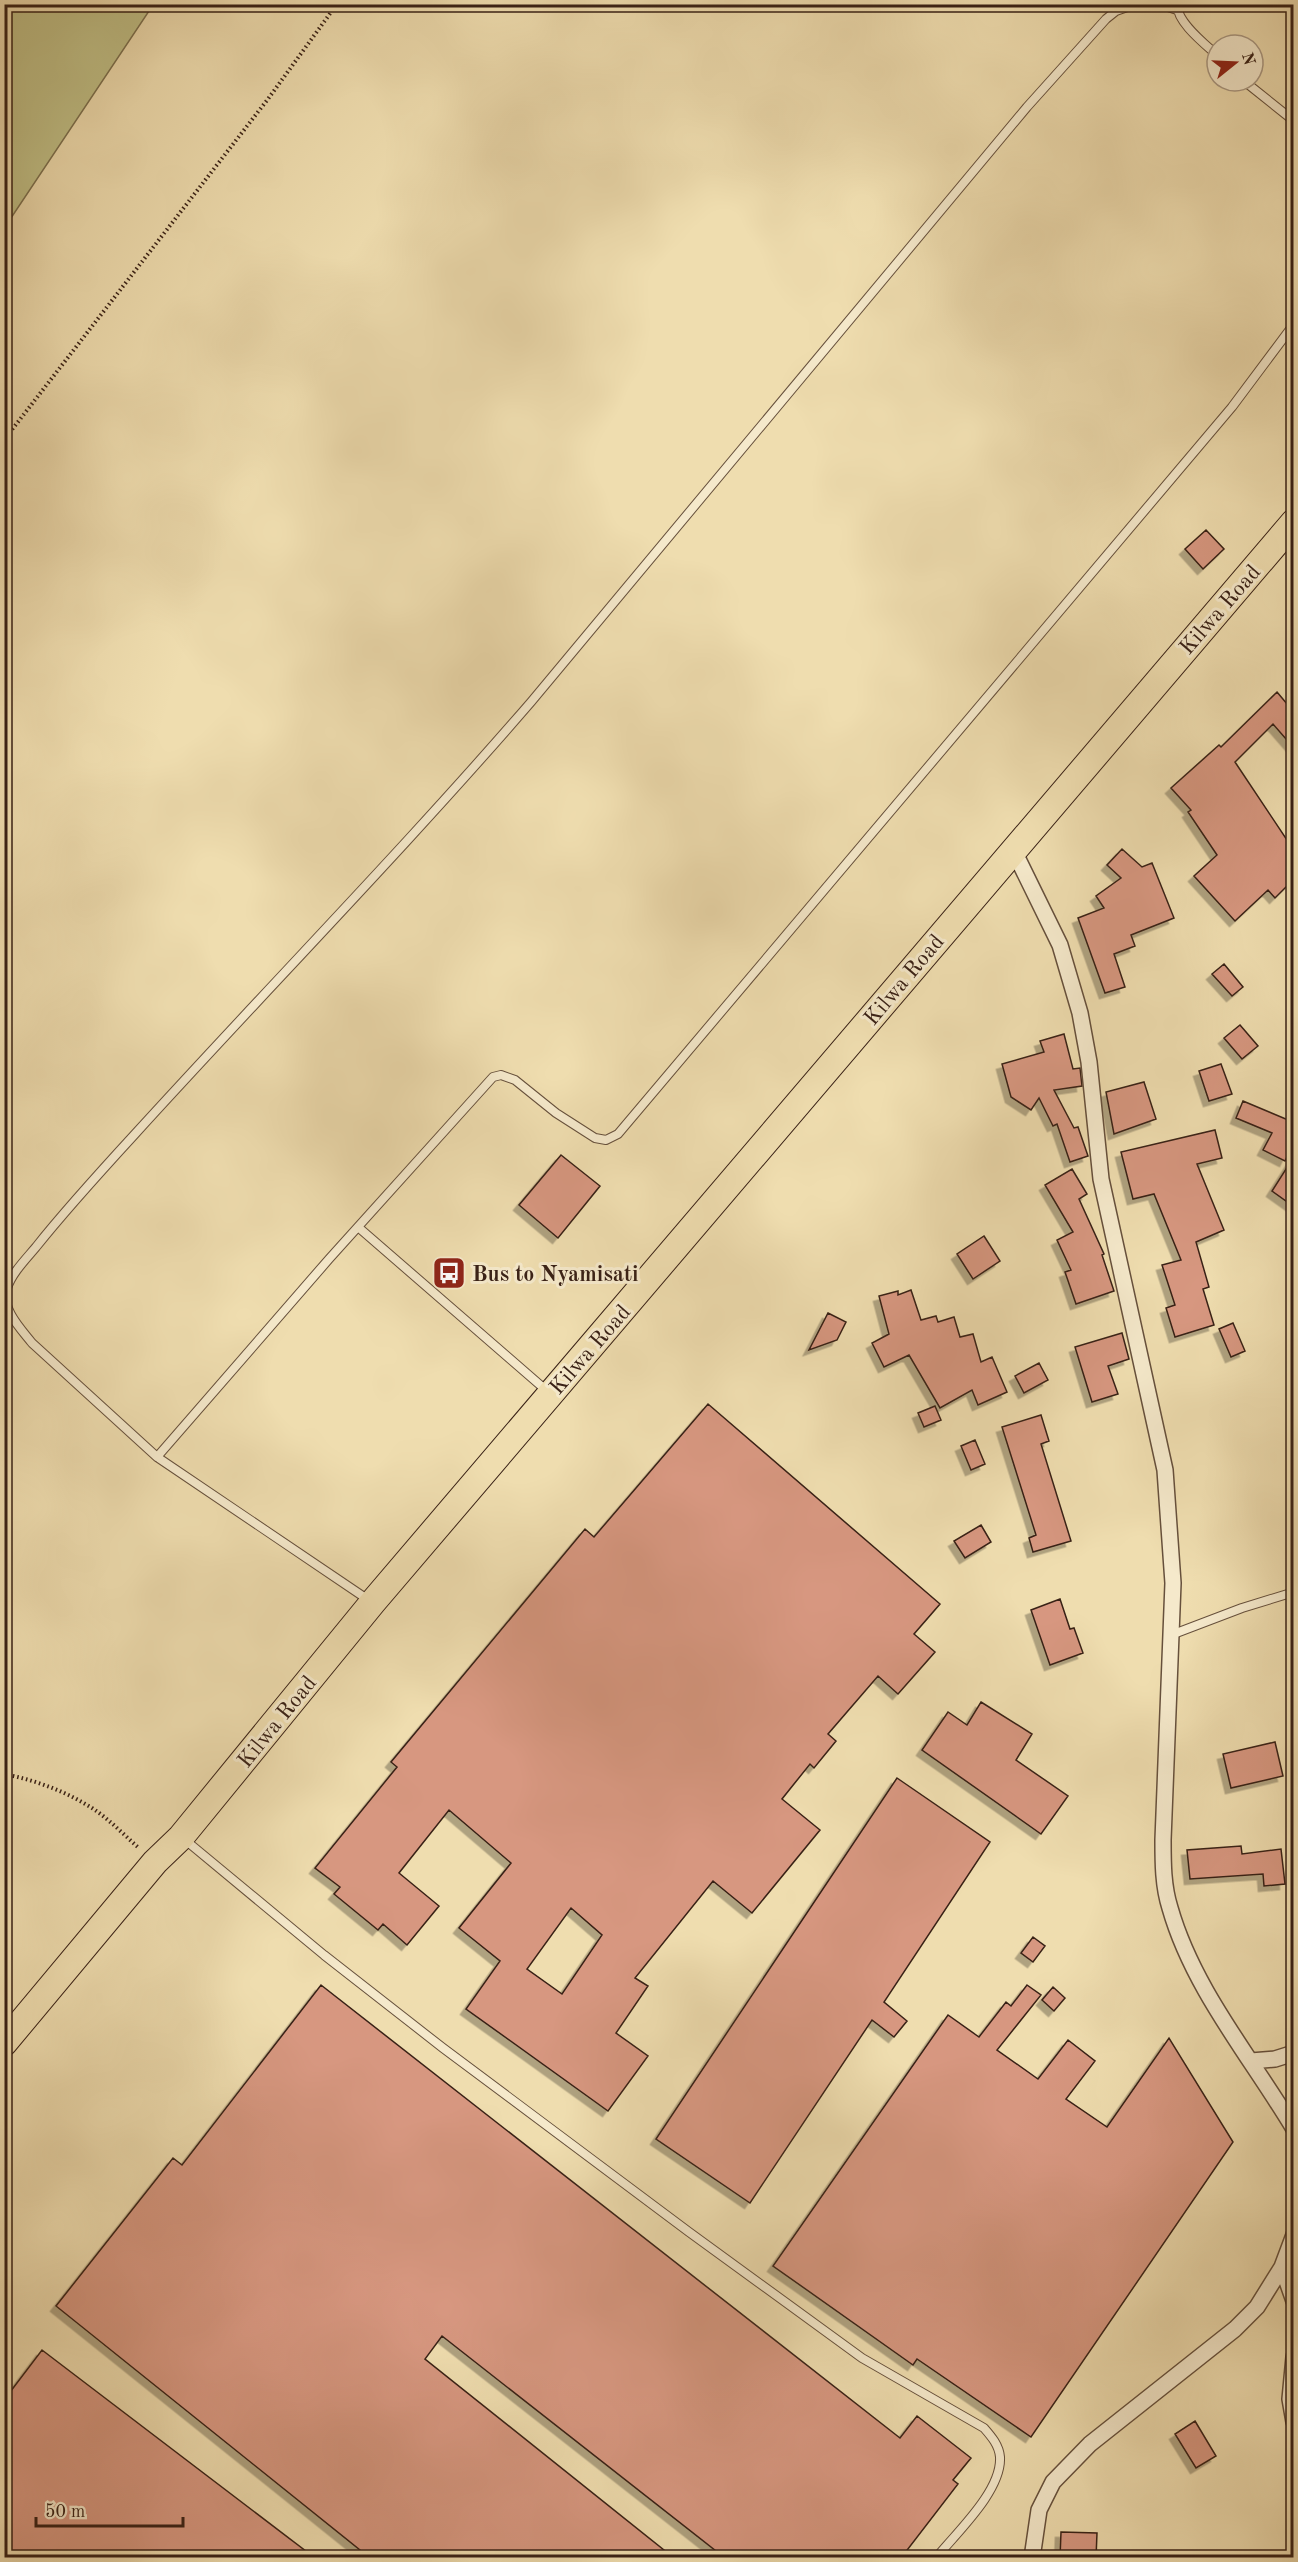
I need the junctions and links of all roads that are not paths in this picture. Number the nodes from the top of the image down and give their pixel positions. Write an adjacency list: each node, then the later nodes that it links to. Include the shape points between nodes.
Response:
1 (1136, 4): 12 (lane, via 1106,19 1028,107 463,780 58,1218 15,1273 6,1289 6,1305 16,1323 32,1343)
2 (1159, 4): 3 (lane)
3 (1177, 7): 4 (lane, via 1181,20)
4 (1205, 44)
5 (1259, 93): 6 (lane)
6 (1293, 121)
7 (1293, 324): 10 (lane, via 1232,407 618,1134 606,1140 595,1138 515,1080 501,1075 493,1077)
8 (1293, 522): 9 (highway, Kilwa Road)
9 (1013, 849): 11 (highway, Kilwa Road); 15 (street, via 1060,945 1080,1012 1101,1179 1165,1470 1172,1539)
10 (358, 1227): 11 (lane); 12 (lane)
11 (551, 1394): 14 (highway, Kilwa Road)
12 (157, 1457): 14 (lane)
13 (1293, 1592): 15 (lane)
14 (372, 1602): 16 (highway, Kilwa Road)
15 (1171, 1635): 19 (street, via 1163,1840 1163,1874 1169,1907 1200,1980)
16 (181, 1837): 17 (highway, Kilwa Road, via 155,1862); 26 (lane, via 443,2048 688,2232 862,2358 984,2428 1000,2456 996,2479 979,2507)
17 (4, 2043)
18 (1293, 2053): 19 (street)
19 (1251, 2061): 20 (street)
20 (1293, 2128)
21 (1293, 2235): 22 (street)
22 (1282, 2267): 23 (street); 27 (street, via 1257,2307 1235,2329 1090,2444 1053,2482 1039,2510)
23 (1293, 2301)
24 (1293, 2357): 25 (street)
25 (1293, 2422)
26 (936, 2558)
27 (1032, 2558)

